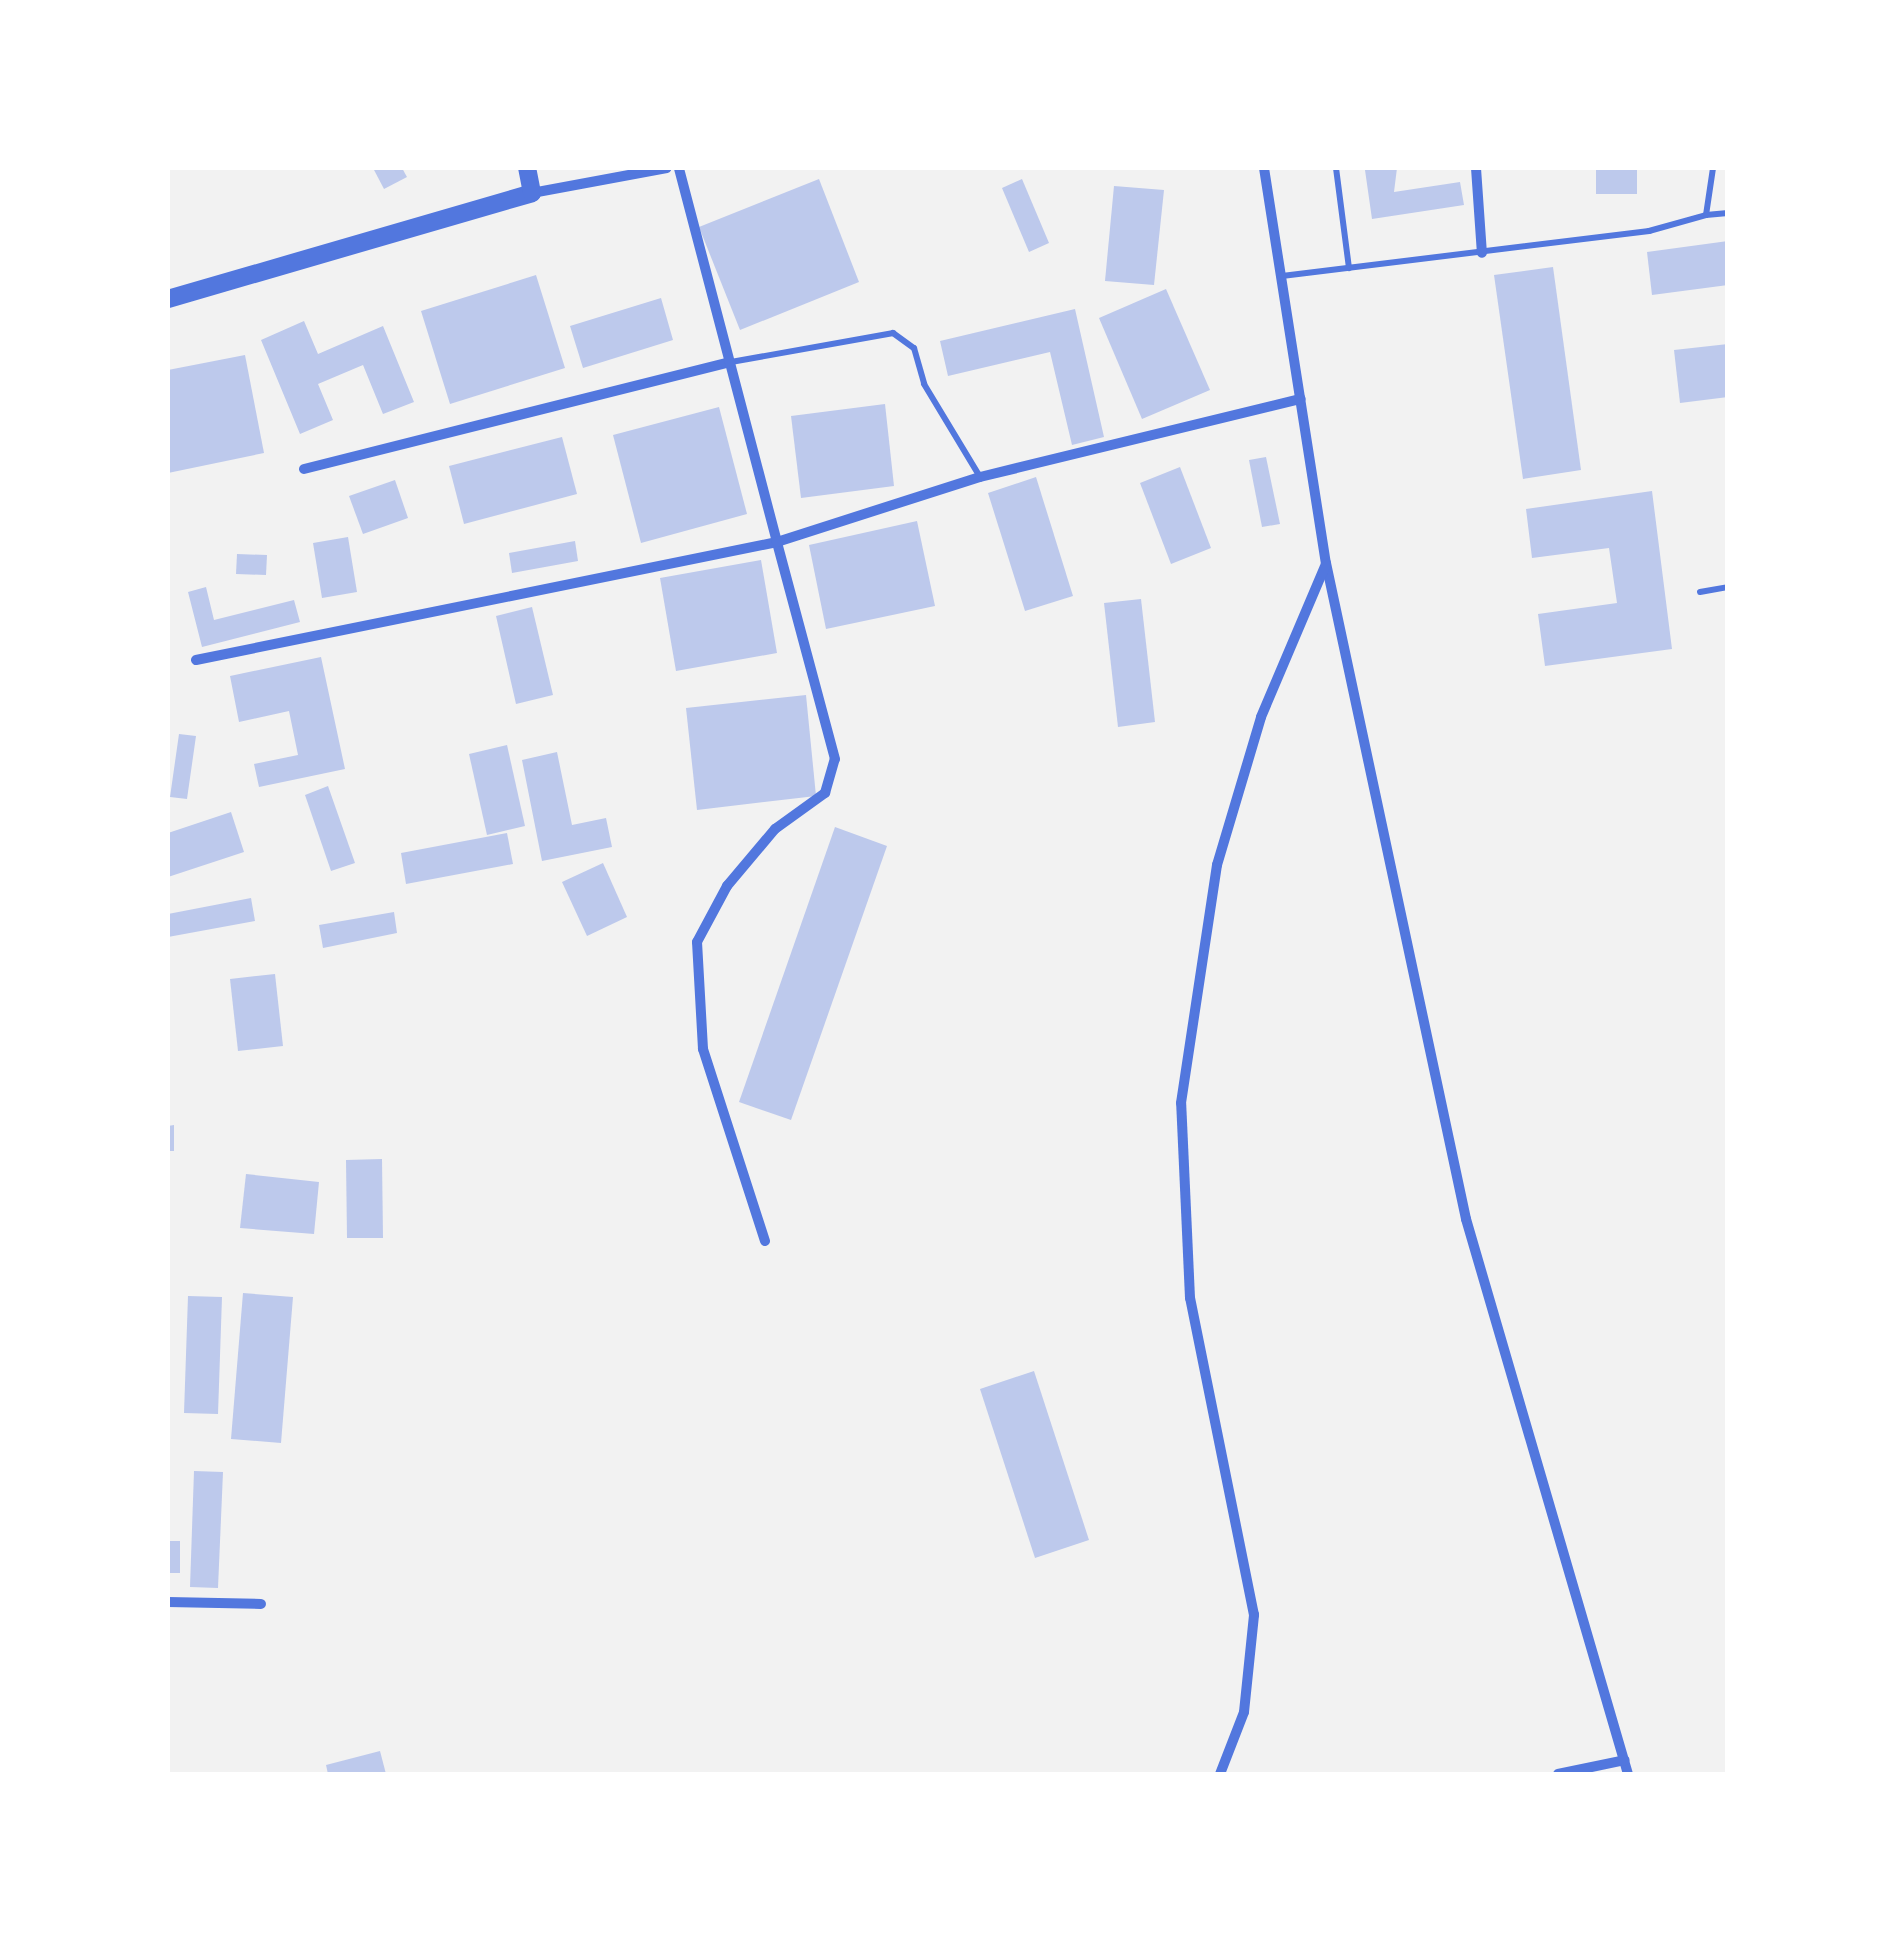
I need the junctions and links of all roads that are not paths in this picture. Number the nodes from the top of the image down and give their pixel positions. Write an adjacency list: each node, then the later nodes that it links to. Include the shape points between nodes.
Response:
1 (527, 168): 8 (street)
2 (666, 168): 8 (street)
3 (679, 168): 15 (street)
4 (1264, 168): 13 (street)
5 (1336, 168): 12 (lane)
6 (1476, 168): 11 (street)
7 (1713, 168): 10 (lane)
8 (532, 194): 14 (street)
9 (1728, 213): 10 (lane)
10 (1706, 215): 11 (lane, via 1649,231)
11 (1482, 253): 12 (lane)
12 (1350, 268): 13 (lane)
13 (1282, 276): 16 (street)
14 (168, 299)
15 (730, 362): 17 (street); 18 (lane, via 894,332 914,348 924,384); 19 (street)
16 (1301, 400): 18 (street); 20 (street)
17 (304, 469)
18 (980, 477): 19 (street)
19 (777, 542): 23 (street); 24 (street, via 835,760 825,794 775,829 727,886 696,942 703,1049)
20 (1326, 563): 27 (street, via 1466,1218); 28 (street, via 1261,717 1217,865 1181,1103 1190,1298 1254,1615 1244,1712)
21 (1728, 587): 22 (lane)
22 (1700, 592)
23 (196, 660)
24 (765, 1241)
25 (168, 1602): 26 (street)
26 (261, 1604)
27 (1624, 1760): 29 (street); 30 (street)
28 (1220, 1774)
29 (1558, 1774)
30 (1628, 1774)

